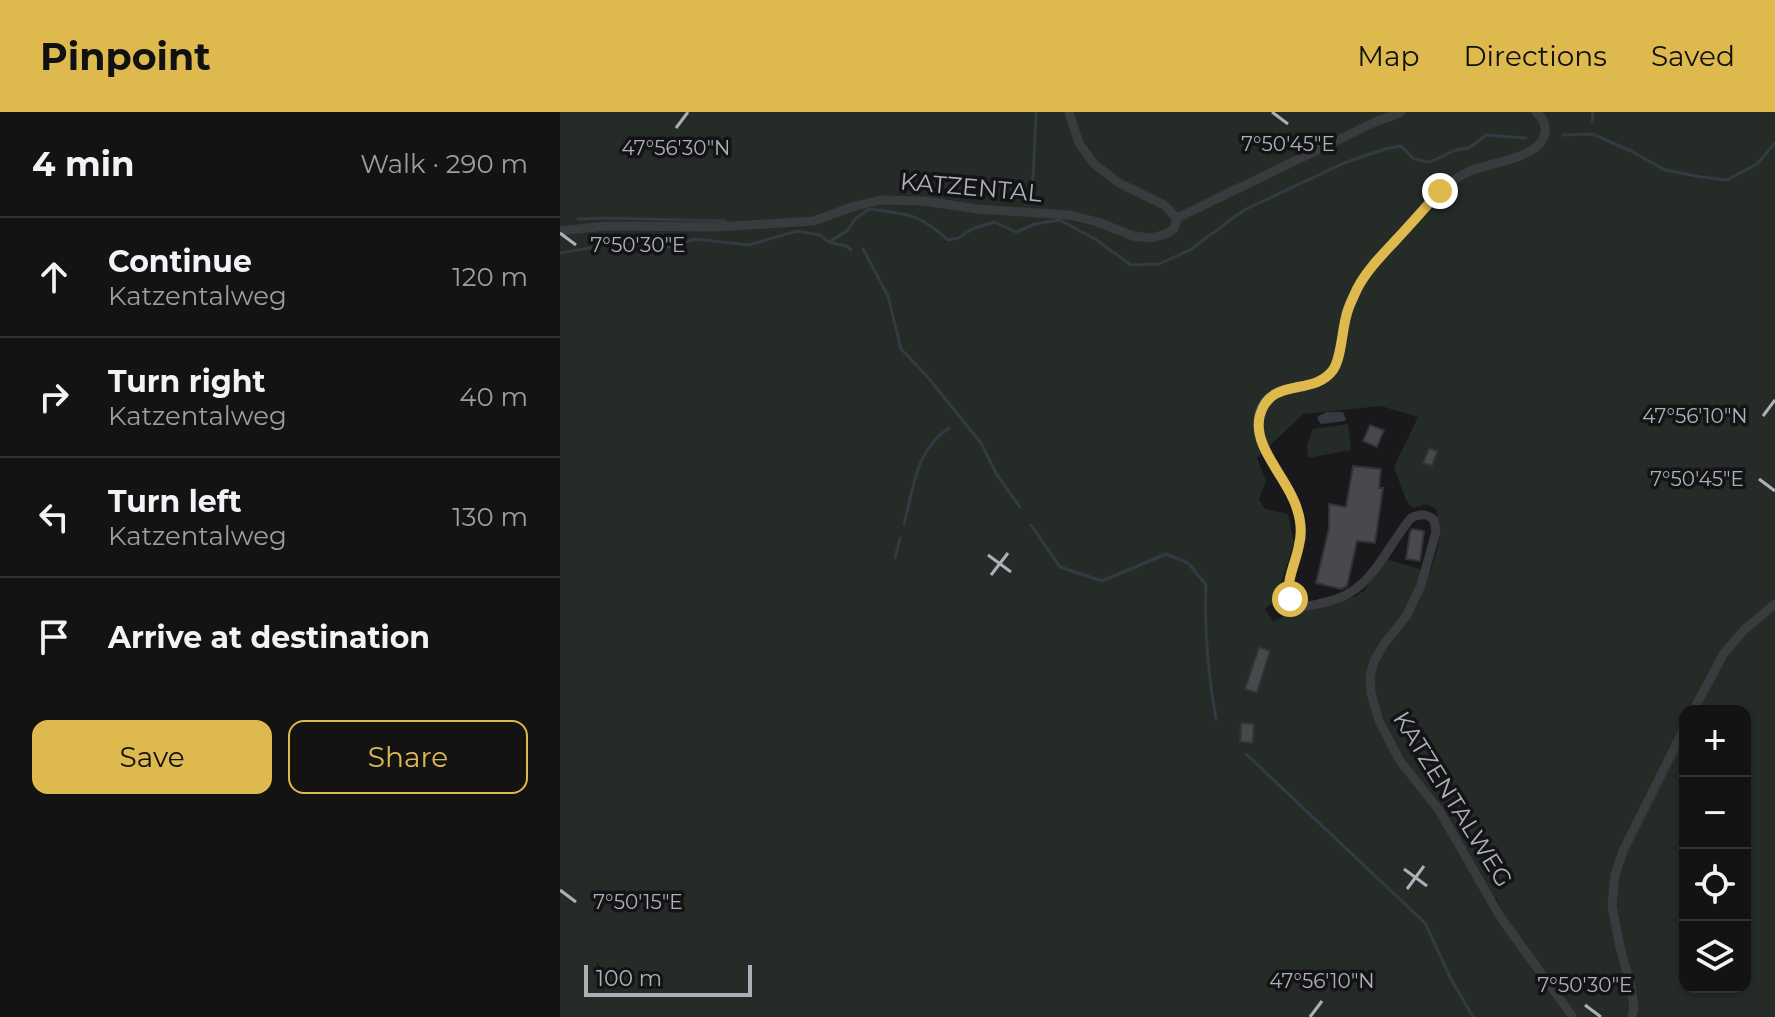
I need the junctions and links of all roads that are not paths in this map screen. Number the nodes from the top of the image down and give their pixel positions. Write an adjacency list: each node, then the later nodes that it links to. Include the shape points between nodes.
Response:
1 (1069, 112): 4 (street, via 1079,143 1094,164)
2 (1401, 112): 4 (street)
3 (1536, 112): 9 (street, KATZENTALWEG, via 1545,125 1545,137 1537,147 1466,173 1440,191 1359,284 1346,312 1336,366 1326,379 1273,395 1258,423 1264,448 1297,507 1301,535 1288,591 1299,604 1334,601 1353,593 1411,518 1427,515 1434,520 1436,532 1421,585 1374,661 1371,693 1388,742 1439,810 1501,918)
4 (1177, 218): 5 (street, KATZENTAL, via 1174,229 1151,238 1069,215 881,200 814,221)
5 (560, 231)
6 (1775, 604): 7 (street, via 1724,653)
7 (1696, 705)
8 (1679, 739): 10 (street, via 1615,875 1612,906 1631,987)
9 (1573, 1017)
10 (1632, 1017)

